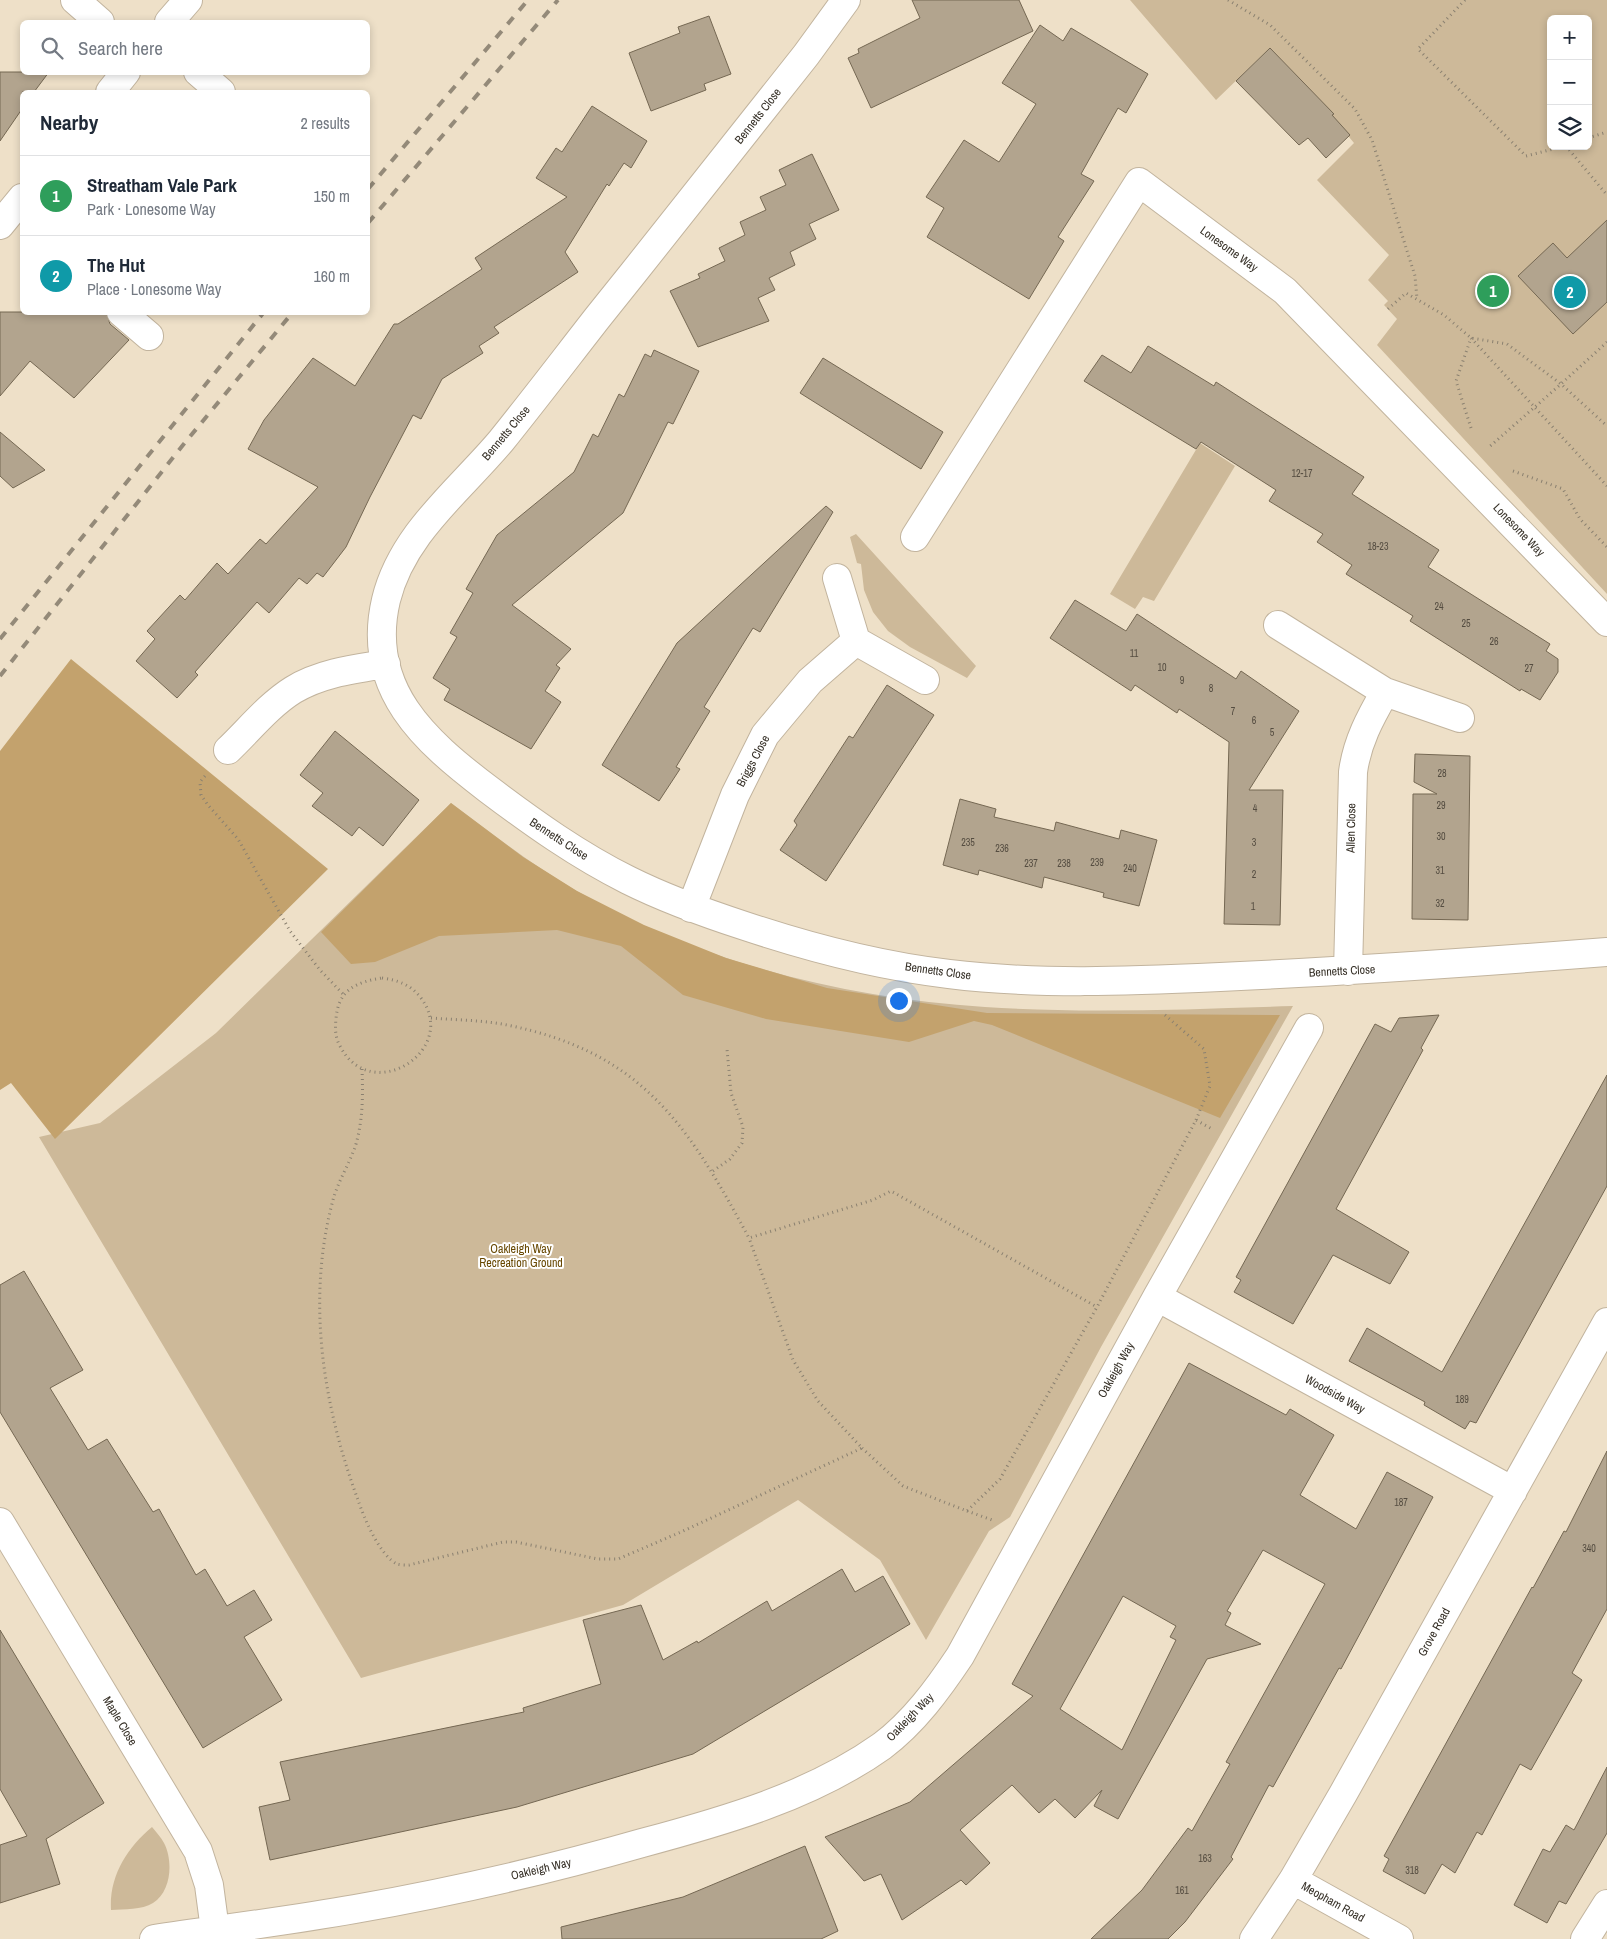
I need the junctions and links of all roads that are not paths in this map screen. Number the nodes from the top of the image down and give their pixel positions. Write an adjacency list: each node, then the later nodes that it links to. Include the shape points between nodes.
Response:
1 (75, 0): 4 (street)
2 (188, 0): 5 (street)
3 (846, 0): 17 (street, Bennetts Close, via 500,441 407,548 386,600 382,634)
4 (98, 20)
5 (171, 20)
6 (124, 75): 8 (street)
7 (201, 75): 9 (street)
8 (112, 90)
9 (219, 90)
10 (124, 315): 11 (street)
11 (148, 336)
12 (915, 537): 14 (street, Lonesome Way, via 1139,182 1286,291)
13 (837, 578): 16 (street)
14 (1607, 622)
15 (1278, 625): 19 (street)
16 (856, 641): 18 (street); 22 (street, Briggs Close, via 810,681 765,735 735,795)
17 (386, 664): 21 (street, via 344,670 294,690); 22 (street, Bennetts Close, via 395,694 407,714 451,760 576,851 631,882)
18 (925, 680)
19 (1385, 692): 20 (street); 24 (street, Allen Close, via 1363,732 1353,772)
20 (1460, 718)
21 (228, 750)
22 (690, 908): 24 (street, Bennetts Close, via 831,951 927,971 1049,981 1126,981)
23 (1607, 952): 24 (street, Bennetts Close)
24 (1348, 971)
25 (1309, 1028): 26 (street, Oakleigh Way)
26 (1157, 1297): 28 (street, Woodside Way); 32 (street, Oakleigh Way, via 960,1656 925,1704 882,1745 846,1767 778,1800 614,1851 354,1909)
27 (1607, 1322): 28 (street, Grove Road)
28 (1513, 1492): 30 (street, Grove Road)
29 (0, 1522): 32 (street, Maple Close, via 198,1851 209,1885)
30 (1293, 1880): 34 (street, Grove Road); 35 (street, Meopham Road)
31 (1607, 1904): 36 (street)
32 (215, 1930): 33 (street, Oakleigh Way)
33 (154, 1939)
34 (1254, 1939)
35 (1399, 1939)
36 (1585, 1939)

